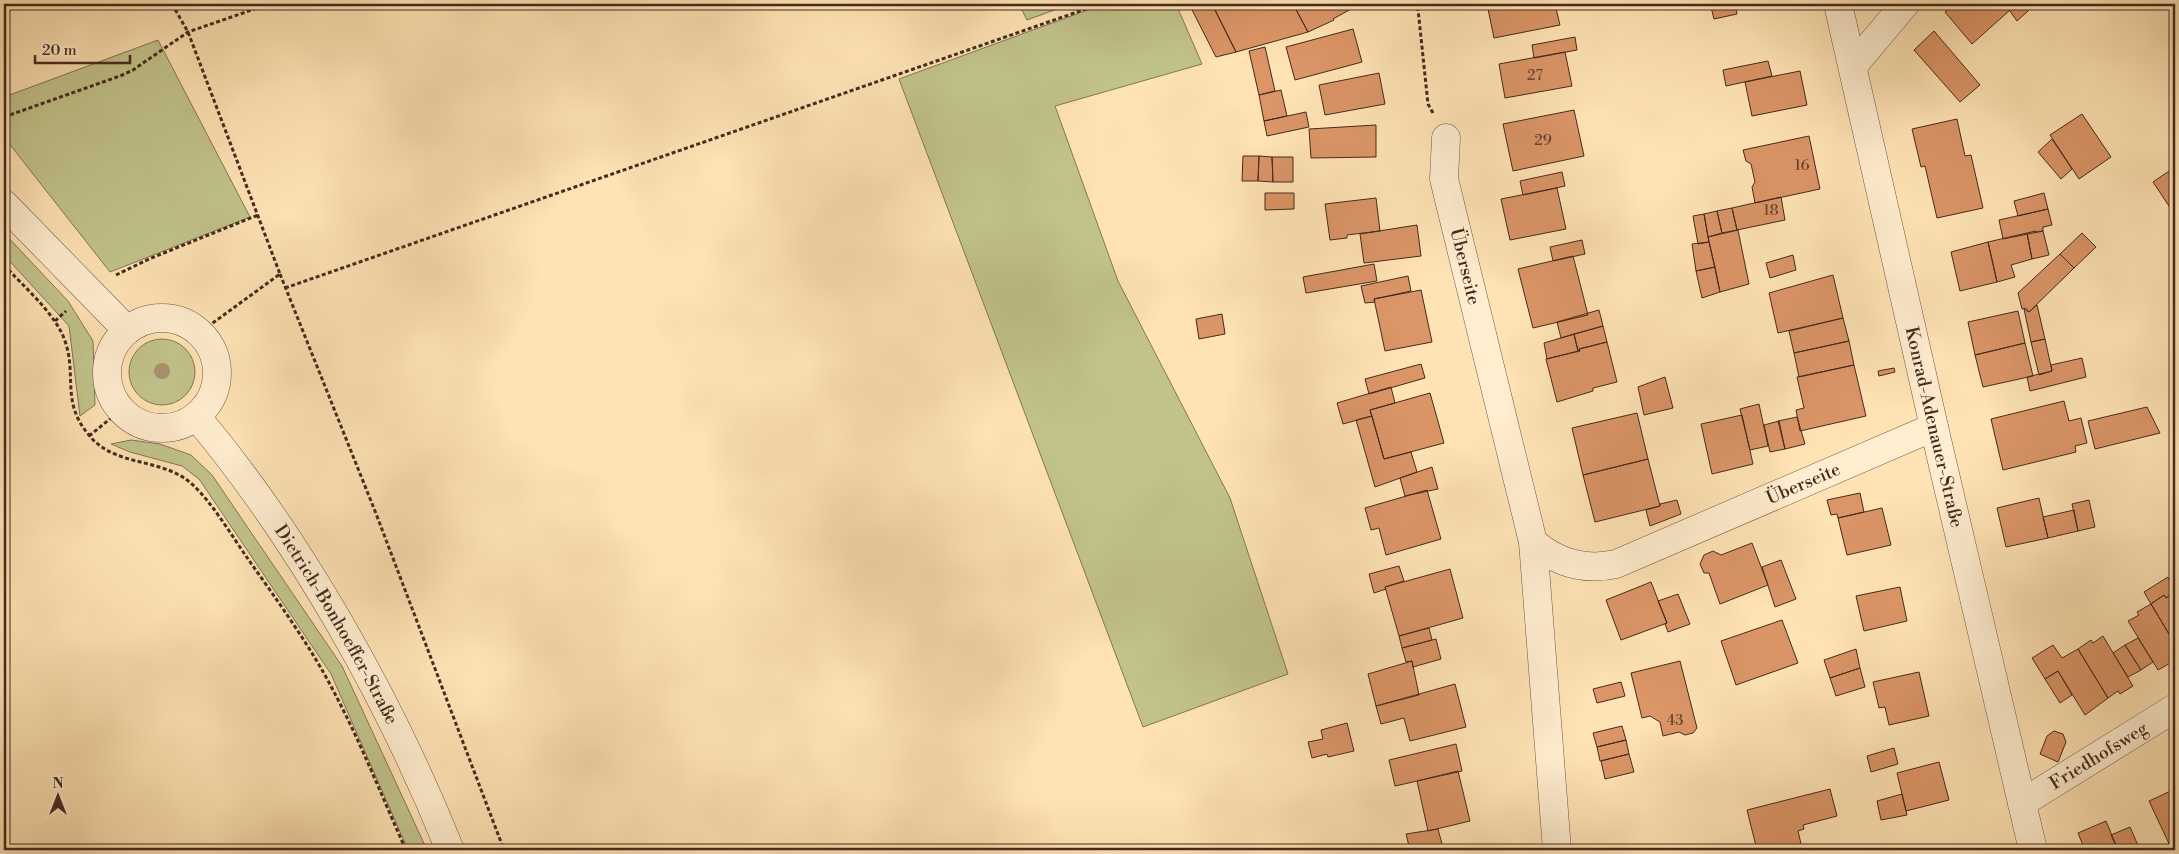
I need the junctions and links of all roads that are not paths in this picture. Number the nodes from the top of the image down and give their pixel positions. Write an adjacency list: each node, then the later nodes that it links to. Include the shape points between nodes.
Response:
1 (1838, 4): 3 (street, Konrad-Adenauer-Straße)
2 (1905, 4): 3 (street)
3 (1853, 66): 8 (street, Konrad-Adenauer-Straße)
4 (1446, 138): 9 (street, Überseite, via 1444,179)
5 (4, 204): 6 (street)
6 (128, 330): 7 (street, via 152,319 164,319 177,320 199,333 213,352 217,376 210,400); 7 (street, via 114,346 107,368 109,391 121,410 143,425 157,427 170,428)
7 (196, 416): 12 (street, Dietrich-Bonhoeffer-Straße, via 253,490 338,623 404,748)
8 (1934, 427): 9 (street, Überseite, via 1616,564 1589,568 1576,565 1552,556); 11 (street, Konrad-Adenauer-Straße)
9 (1533, 542): 13 (street, Überseite)
10 (2175, 708): 11 (street, Friedhofsweg)
11 (2022, 803): 14 (street, Konrad-Adenauer-Straße)
12 (450, 850)
13 (1557, 850)
14 (2033, 850)

